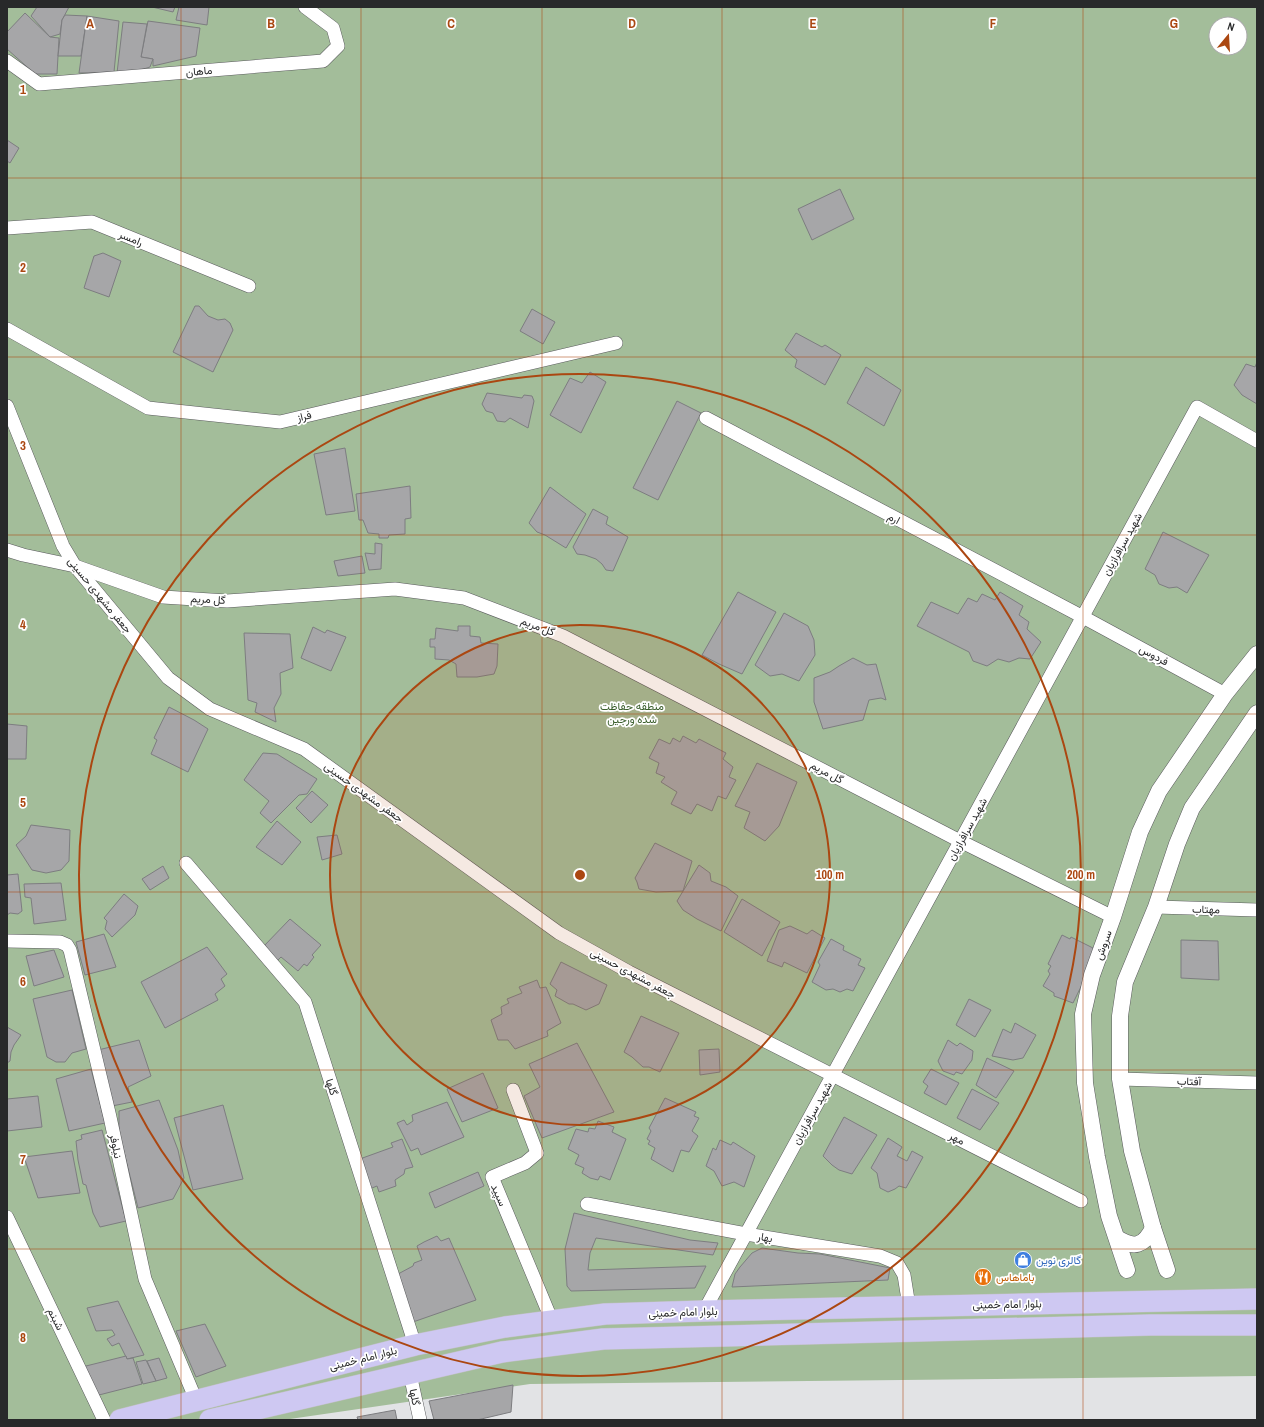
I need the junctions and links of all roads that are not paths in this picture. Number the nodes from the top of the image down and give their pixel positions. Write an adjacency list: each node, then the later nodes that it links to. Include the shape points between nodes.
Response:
1 (305, 7): 2 (street, ماهان, via 334,28 338,46 323,61 39,84)
2 (7, 61)
3 (7, 228): 4 (street, رامسر, via 92,222)
4 (249, 286)
5 (7, 329): 6 (street, فراز, via 148,408 280,422)
6 (616, 343)
7 (7, 406): 11 (street, جعفر مشهدی حسینی, via 63,546)
8 (706, 418): 12 (street, ارم)
9 (1257, 441): 12 (street, شهید سرافرازیان, via 1197,407)
10 (7, 550): 11 (street, گل مریم)
11 (75, 566): 16 (street, گل مریم, via 163,597 227,601 395,589 464,598 563,636); 22 (street, جعفر مشهدی حسینی, via 168,678 210,709 304,749 559,933 629,972)
12 (1083, 617): 14 (street, فردوس); 16 (street, شهید سرافرازیان)
13 (1257, 654): 14 (street, سروش)
14 (1225, 694): 20 (street, سروش, via 1159,791 1140,832)
15 (1257, 713): 18 (street, via 1192,808)
16 (960, 841): 20 (street, گل مریم); 22 (street, شهید سرافرازیان)
17 (186, 863): 39 (street, گلها, via 305,1002)
18 (1156, 907): 19 (street, مهتاب); 23 (street, via 1125,982 1120,1016)
19 (1257, 910)
20 (1113, 917): 31 (street, سروش, via 1092,975 1083,1014 1085,1083 1109,1216)
21 (7, 941): 41 (street, نیلوفر, via 60,942 67,945 70,950 145,1279)
22 (833, 1074): 26 (street, مهر); 30 (street, شهید سرافرازیان)
23 (1120, 1079): 24 (street, آفتاب); 29 (street, via 1132,1151)
24 (1257, 1083)
25 (513, 1090): 37 (street, سپید, via 537,1153 525,1163 492,1177)
26 (1081, 1201)
27 (587, 1204): 30 (street, بهار)
28 (7, 1217): 43 (street, شبنم)
29 (1153, 1228): 31 (street, via 1148,1238 1138,1244 1127,1244); 33 (street)
30 (746, 1234): 35 (street, بهار, via 886,1258 897,1263 904,1275); 36 (street, شهید سرافرازیان)
31 (1117, 1238): 32 (street, سروش)
32 (1127, 1270)
33 (1167, 1270)
34 (1257, 1299): 35 (main road, بلوار امام خمینی)
35 (909, 1306): 36 (main road, بلوار امام خمینی)
36 (704, 1311): 37 (main road, بلوار امام خمینی, via 604,1314)
37 (552, 1321): 39 (main road, بلوار امام خمینی)
38 (1257, 1325): 40 (main road, via 1150,1325 603,1339 502,1352)
39 (416, 1345): 41 (main road, بلوار امام خمینی)
40 (410, 1374): 42 (main road); 45 (street, گلها)
41 (196, 1400): 44 (main road, بلوار امام خمینی)
42 (222, 1419)
43 (104, 1420)
44 (120, 1420)
45 (420, 1420)

